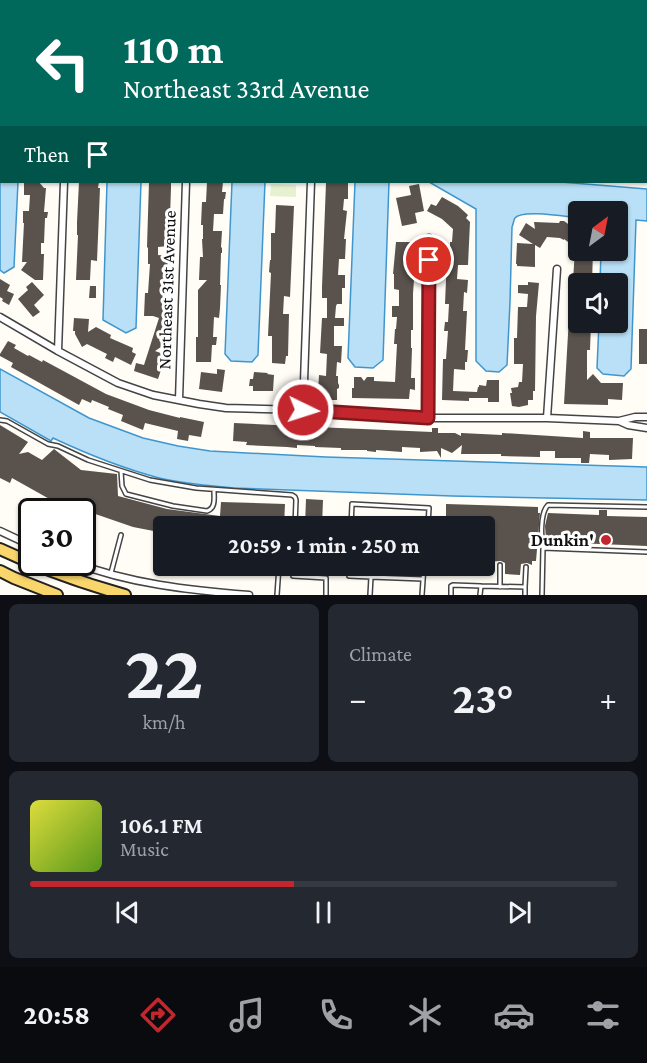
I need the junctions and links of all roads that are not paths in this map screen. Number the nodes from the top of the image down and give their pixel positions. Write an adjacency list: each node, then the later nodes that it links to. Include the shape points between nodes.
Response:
1 (64, 183): 7 (street)
2 (186, 183): 8 (street, Northeast 31st Avenue)
3 (311, 183): 9 (street)
4 (429, 238): 11 (street)
5 (556, 269): 12 (street)
6 (0, 317): 7 (street)
7 (58, 351): 8 (street, via 118,382)
8 (178, 400): 9 (street, via 226,408)
9 (303, 410): 11 (street)
10 (647, 417): 14 (street)
11 (428, 418): 12 (street)
12 (547, 418): 14 (street)
13 (0, 420): 16 (lane, via 48,444)
14 (619, 421): 15 (street)
15 (647, 428)
16 (121, 471): 17 (lane, via 176,486); 17 (lane, via 126,494 173,506 211,510)
17 (214, 490): 19 (lane, via 292,495 296,500)
18 (647, 507): 25 (lane, via 548,505 543,511)
19 (295, 516)
20 (351, 516): 21 (lane, via 352,504 429,508)
21 (429, 516)
22 (0, 531): 24 (street)
23 (121, 536): 32 (lane)
24 (18, 539)
25 (543, 548): 27 (lane); 52 (lane)
26 (0, 549): 43 (main road)
27 (647, 552)
28 (500, 565): 40 (lane)
29 (526, 567): 41 (lane)
30 (96, 569): 32 (street)
31 (0, 571): 42 (main road)
32 (111, 574): 44 (street, via 144,583)
33 (278, 576): 45 (lane)
34 (293, 576): 46 (lane, via 326,578)
35 (348, 576): 37 (lane)
36 (423, 576): 38 (lane)
37 (371, 577): 38 (lane); 47 (lane)
38 (423, 579): 48 (lane)
39 (480, 586): 40 (lane); 49 (lane, via 453,585); 50 (lane)
40 (500, 587): 41 (lane)
41 (525, 587): 51 (lane)
42 (57, 595)
43 (125, 595)
44 (249, 595)
45 (277, 595)
46 (326, 595)
47 (370, 595)
48 (422, 595)
49 (451, 595)
50 (480, 595)
51 (525, 595)
52 (542, 595)

